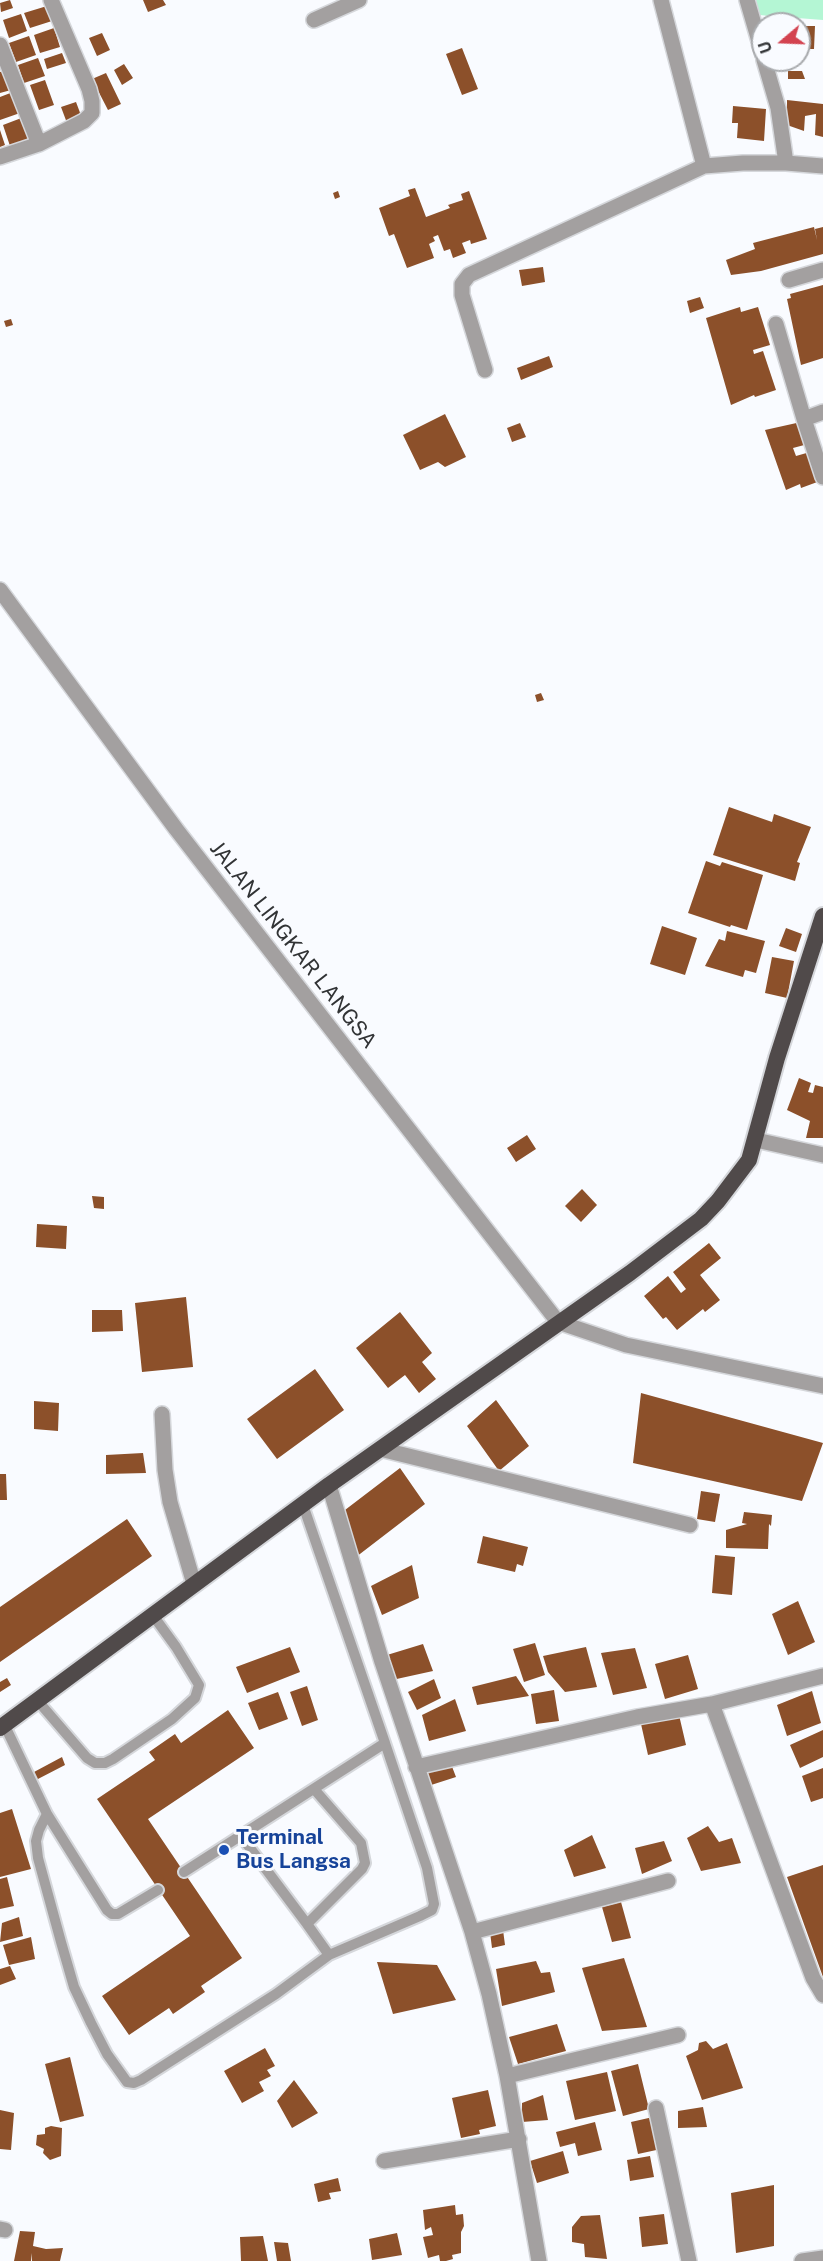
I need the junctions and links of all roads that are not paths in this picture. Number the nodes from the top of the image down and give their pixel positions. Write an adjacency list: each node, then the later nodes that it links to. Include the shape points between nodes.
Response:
1 (51, 0): 7 (street, via 82,69 93,105 92,113 84,121)
2 (359, 0): 4 (street)
3 (661, 0): 10 (street)
4 (314, 20)
5 (0, 45): 7 (street)
6 (768, 72): 9 (street, via 778,108)
7 (39, 144): 8 (street)
8 (0, 157)
9 (786, 163): 10 (street); 11 (street)
10 (704, 166): 15 (street, via 466,278 462,295)
11 (823, 166)
12 (823, 270): 13 (street)
13 (789, 280)
14 (776, 324): 17 (street)
15 (485, 370)
16 (823, 412): 17 (street)
17 (804, 419): 18 (street)
18 (823, 477)
19 (0, 590): 23 (street, JALAN LINGKAR LANGSA, via 176,829)
20 (823, 916): 21 (highway, via 777,1058)
21 (756, 1140): 22 (street); 23 (highway, via 749,1160 701,1219)
22 (823, 1155)
23 (558, 1322): 24 (street, via 626,1345); 26 (highway)
24 (823, 1386)
25 (162, 1414): 30 (street, via 171,1502)
26 (380, 1449): 27 (highway); 29 (street)
27 (329, 1485): 28 (highway); 37 (street)
28 (303, 1505): 30 (highway); 36 (lane)
29 (690, 1525)
30 (194, 1584): 31 (highway)
31 (152, 1614): 33 (highway); 33 (lane, via 199,1685 195,1698 172,1719 113,1759 95,1763)
32 (823, 1676): 34 (street)
33 (37, 1700): 35 (highway)
34 (712, 1704): 37 (street); 47 (street, via 813,1978)
35 (2, 1726): 39 (lane)
36 (385, 1743): 38 (lane); 46 (lane, via 427,1868 434,1904 432,1910 420,1916)
37 (416, 1767): 45 (street)
38 (314, 1789): 40 (lane); 44 (lane, via 361,1843 365,1863)
39 (47, 1814): 43 (lane, via 110,1912 118,1914); 46 (lane, via 36,1841 38,1857 67,1965 91,2023 127,2082 141,2080 276,1994)
40 (242, 1836): 41 (lane); 44 (lane)
41 (184, 1872)
42 (668, 1881): 45 (street)
43 (158, 1890)
44 (308, 1924): 46 (lane)
45 (472, 1932): 49 (street)
46 (329, 1955)
47 (823, 1995)
48 (678, 2035): 49 (street)
49 (507, 2076): 51 (street)
50 (656, 2108): 55 (street)
51 (519, 2139): 52 (street); 54 (street)
52 (384, 2161)
53 (823, 2258): 56 (street)
54 (539, 2261)
55 (689, 2261)
56 (802, 2261)

